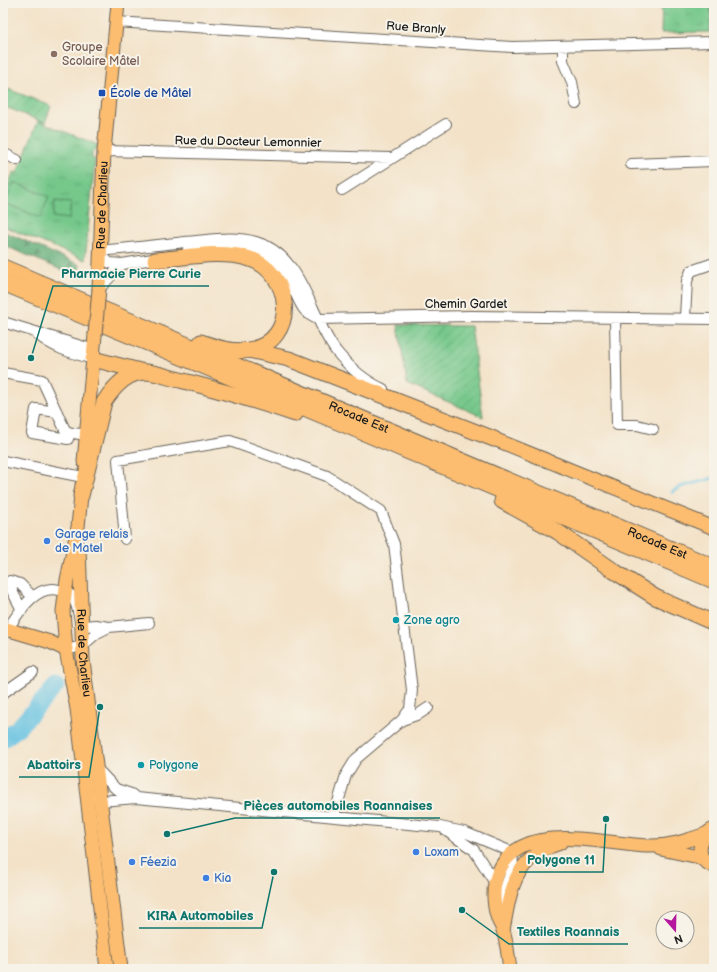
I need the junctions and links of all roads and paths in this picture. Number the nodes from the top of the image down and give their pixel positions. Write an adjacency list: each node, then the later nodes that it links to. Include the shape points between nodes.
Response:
1 (118, 3): 2 (main road, Rue de Charlieu)
2 (116, 22): 4 (street, Rue Branly, via 512,47); 7 (main road, Rue de Charlieu)
3 (714, 42): 4 (street, Rue Branly)
4 (562, 46): 5 (street, via 563,61 572,82)
5 (576, 104)
6 (446, 124): 9 (street)
7 (104, 151): 9 (street, Rue du Docteur Lemonnier); 14 (main road, Rue de Charlieu)
8 (3, 154): 10 (street)
9 (391, 158): 13 (street)
10 (17, 160)
11 (714, 161): 12 (street)
12 (631, 164)
13 (342, 190)
14 (99, 253): 17 (street, via 110,263); 20 (main road, Rue de Charlieu); 23 (street, via 228,238 256,242 280,255 292,268)
15 (155, 260): 17 (street); 23 (street, via 174,252 206,247 229,245 256,249 281,267 304,311); 27 (highway, via 217,255 239,256 258,262 270,270 283,293 284,315 276,334 268,342)
16 (714, 263): 21 (street, via 691,271 687,281)
17 (122, 264): 20 (street)
18 (3, 267): 26 (highway, Rocade Est)
19 (3, 283): 32 (highway, Rocade Est)
20 (99, 289): 28 (main road, Rue de Charlieu, bridge)
21 (685, 317): 22 (street, Chemin Gardet); 24 (street, Chemin Gardet)
22 (615, 318): 23 (street, Chemin Gardet, via 471,316); 33 (street, via 617,425 636,425)
23 (318, 319): 36 (street, via 336,351 366,380)
24 (714, 319)
25 (3, 322): 28 (street, via 37,334 48,343 70,353)
26 (148, 328): 27 (highway, via 165,328 224,349); 39 (highway, Rocade Est)
27 (249, 350): 36 (highway, via 289,358)
28 (93, 354): 29 (highway); 35 (main road, Rue de Charlieu)
29 (144, 372): 32 (highway, via 220,390 331,427); 40 (highway, via 119,383 104,402)
30 (3, 373): 31 (street, via 42,380)
31 (57, 412): 34 (street, via 66,432); 34 (street, via 36,409 32,433 68,439)
32 (345, 425): 39 (highway, Rocade Est)
33 (653, 429)
34 (69, 432): 35 (street)
35 (86, 435): 38 (main road, Rue de Charlieu)
36 (494, 439): 43 (main road)
37 (3, 461): 38 (street)
38 (83, 477): 40 (main road, Rue de Charlieu)
39 (486, 483): 41 (highway, Rocade Est); 41 (highway)
40 (82, 496): 42 (main road, Rue de Charlieu)
41 (518, 498): 45 (highway, Rocade Est); 46 (highway, Rocade Est); 51 (highway, via 558,532 614,571 655,597)
42 (78, 527): 47 (main road, Rue de Charlieu); 52 (main road, Rue de Charlieu)
43 (714, 528)
44 (125, 539): 60 (street, via 118,460 230,441 327,476 382,511 394,544 412,690 410,709)
45 (714, 567)
46 (714, 581)
47 (65, 591): 48 (street, via 43,591); 52 (street, via 75,601); 56 (main road, Rue de Charlieu, via 63,611)
48 (33, 597): 49 (street); 49 (street, via 20,584 10,581)
49 (22, 610): 54 (street)
50 (149, 623): 53 (street)
51 (714, 623)
52 (81, 626): 53 (street); 55 (main road, Rue de Charlieu)
53 (109, 627): 55 (street)
54 (5, 631): 56 (main road, via 50,642)
55 (82, 646): 56 (street); 61 (main road, Rue de Charlieu)
56 (66, 650): 62 (main road, Rue de Charlieu, via 77,709)
57 (33, 672): 58 (street)
58 (3, 693)
59 (428, 708): 60 (street)
60 (402, 720): 66 (street, via 356,759 346,775)
61 (98, 770): 63 (street, via 116,789); 64 (main road, Rue de Charlieu)
62 (87, 789): 64 (street); 65 (main road, Rue de Charlieu)
63 (136, 798): 64 (street); 66 (street)
64 (102, 801): 65 (street, via 94,804); 76 (main road, Rue de Charlieu, via 106,857)
65 (89, 810): 75 (main road, Rue de Charlieu)
66 (334, 816): 67 (street)
67 (440, 827): 71 (street, via 464,832); 73 (street, via 474,850)
68 (711, 828): 70 (main road, via 682,843); 72 (main road, via 700,843 700,850)
69 (580, 840): 70 (main road); 71 (main road, via 564,837 544,839); 74 (main road, via 547,847 530,857 515,878)
70 (648, 846): 72 (main road, via 688,854)
71 (512, 852): 73 (main road); 74 (street, via 513,866 503,894)
72 (710, 864)
73 (495, 883): 74 (main road, via 497,918)
74 (503, 930): 77 (main road)
75 (107, 969)
76 (121, 969)
77 (510, 969)

